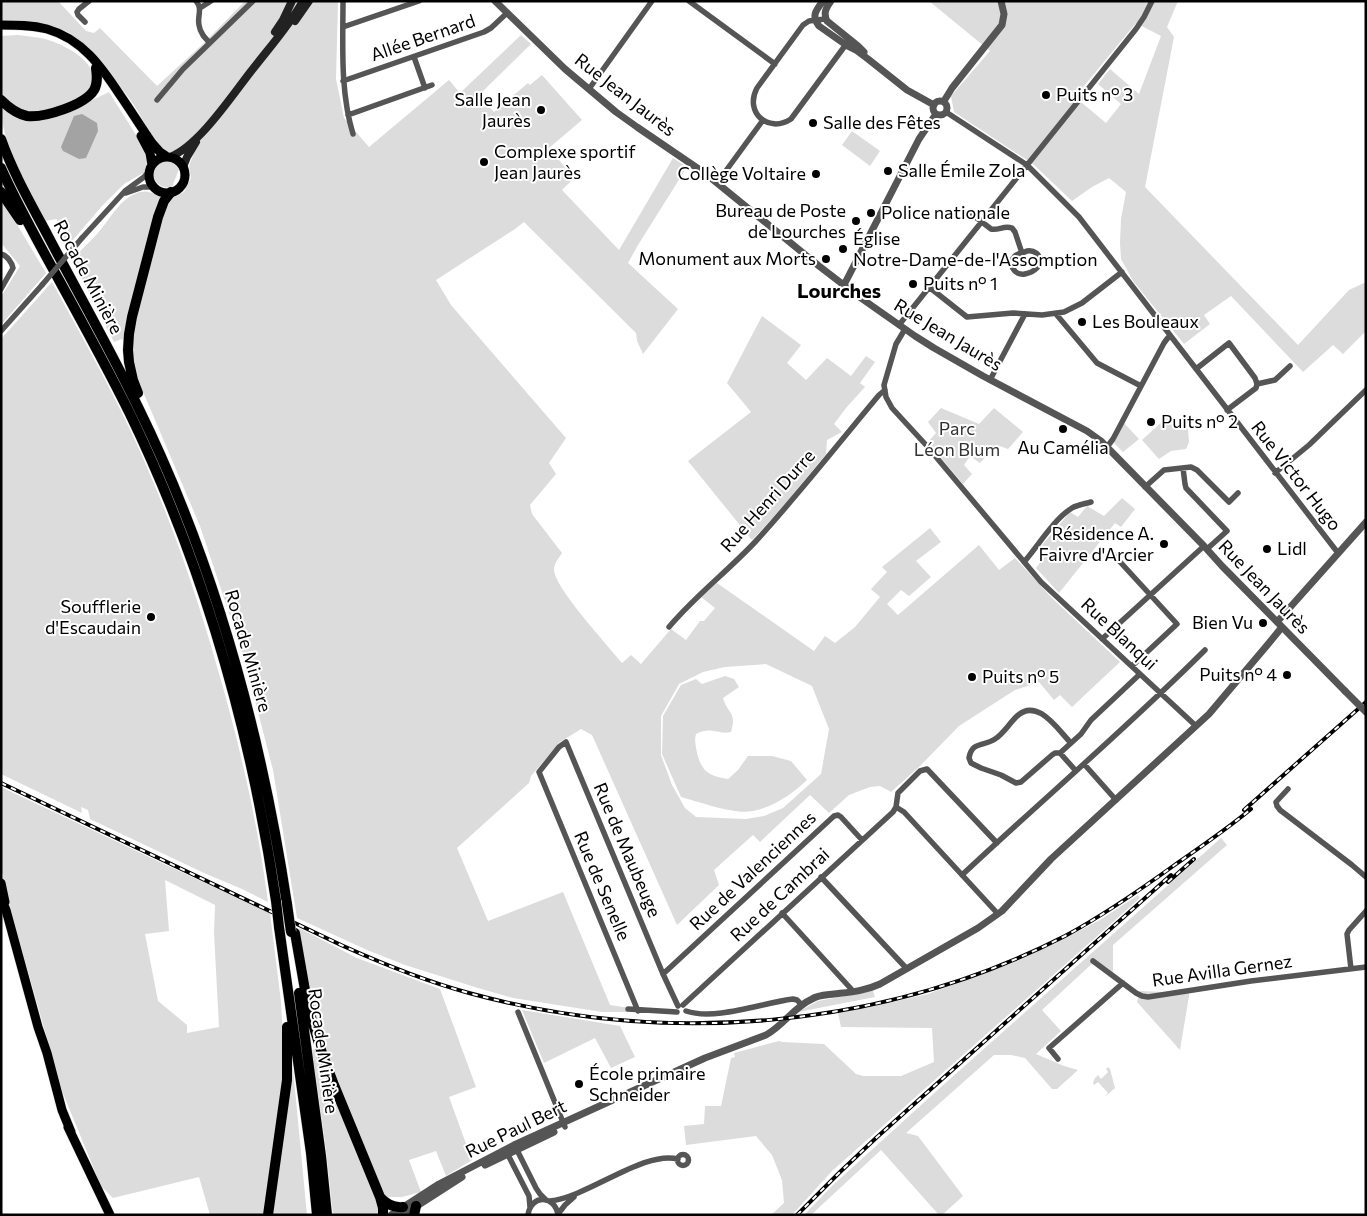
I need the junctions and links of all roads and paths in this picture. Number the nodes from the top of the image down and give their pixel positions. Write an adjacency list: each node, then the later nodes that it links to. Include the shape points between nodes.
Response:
1 (89, 1): 21 (street, via 77,12)
2 (196, 1): 17 (street)
3 (211, 1): 17 (street)
4 (253, 1): 26 (street)
5 (292, 1): 31 (main road)
6 (303, 1): 27 (main road)
7 (309, 1): 27 (main road, via 293,24)
8 (343, 1): 23 (street)
9 (419, 1): 23 (street)
10 (495, 1): 18 (street, Rue Jean Jaurès)
11 (652, 1): 35 (street)
12 (689, 1): 29 (street)
13 (823, 1): 20 (street, via 815,13)
14 (831, 1): 19 (street, via 825,11)
15 (1001, 1): 38 (street, via 1002,25)
16 (1152, 1): 48 (street, via 1136,29)
17 (200, 8): 26 (street, via 199,28)
18 (507, 13): 28 (street, Allée Bernard, via 486,31); 35 (street, Rue Jean Jaurès)
19 (825, 19): 20 (street); 25 (street)
20 (815, 20): 25 (street, via 819,26); 29 (street, via 803,25)
21 (85, 22)
22 (1, 25): 47 (main road, via 46,29 62,34 82,47 108,75 154,147)
23 (343, 27): 32 (street)
24 (1, 30): 30 (main road, via 29,31 55,37 78,50)
25 (848, 42): 39 (street, via 907,90); 43 (street, via 793,117 779,124)
26 (210, 43): 37 (street)
27 (271, 46): 31 (main road)
28 (414, 57): 32 (street, Allée Bernard); 34 (street)
29 (775, 64): 43 (street, via 754,96 755,109)
30 (96, 68): 36 (highway, via 96,83 91,94 83,101 56,111 25,116); 51 (main road, via 143,140 150,154)
31 (249, 74): 44 (main road)
32 (343, 81): 42 (street)
33 (432, 86): 34 (street)
34 (425, 88): 42 (street)
35 (589, 89): 52 (street, Rue Jean Jaurès)
36 (1, 100)
37 (157, 100)
38 (944, 102): 39 (street, via 938,101); 40 (street, via 948,106)
39 (934, 105): 41 (street)
40 (946, 112): 41 (street, via 942,116); 48 (street, Rue Victor Hugo)
41 (936, 114): 63 (street, via 919,139)
42 (348, 115): 45 (street)
43 (763, 120): 52 (street)
44 (204, 130): 47 (main road, via 183,150); 49 (main road)
45 (353, 134)
46 (1, 139): 80 (highway, Rocade Minière, via 24,192 112,355)
47 (168, 157): 49 (main road, via 177,159); 51 (main road, via 159,158)
48 (1027, 165): 58 (street); 61 (street, Rue Victor Hugo, via 1079,217)
49 (183, 166): 55 (main road, via 183,182)
50 (1, 168): 62 (highway, Rocade Minière)
51 (151, 168): 53 (main road, via 150,181); 56 (street)
52 (717, 183): 63 (street, Rue Jean Jaurès)
53 (154, 187): 55 (main road, via 161,192); 56 (street, via 138,188)
54 (1, 192): 62 (highway)
55 (171, 192): 80 (highway, via 162,205 155,228 132,317 128,350 133,380 159,443)
56 (119, 196): 69 (street, bridge)
57 (969, 212): 58 (street)
58 (981, 222): 59 (street, via 993,230 1012,228); 65 (street)
59 (1022, 253): 59 (street, via 1031,251 1040,262 1037,269 1023,275 1014,271 1012,264)
60 (1, 254): 64 (street, via 13,268)
61 (1122, 272): 67 (street, via 1082,303); 70 (street, Rue Victor Hugo)
62 (60, 281): 120 (highway, Rocade Minière, bridge, via 142,440 201,588 247,749 264,826)
63 (844, 284): 68 (street, Rue Jean Jaurès)
64 (2, 286)
65 (929, 287): 66 (street, via 966,317); 68 (street)
66 (1025, 314): 67 (street); 73 (street)
67 (1056, 314): 75 (street, via 1097,363)
68 (902, 327): 73 (street, Rue Jean Jaurès); 76 (street)
69 (1, 331)
70 (1170, 335): 72 (street, Rue Victor Hugo); 75 (street)
71 (1290, 366): 74 (street, via 1275,380)
72 (1196, 369): 74 (street, via 1229,343); 78 (street, Rue Victor Hugo)
73 (990, 380): 79 (street, Rue Jean Jaurès, via 1087,431)
74 (1258, 384): 78 (street)
75 (1142, 386): 79 (street)
76 (884, 390): 90 (street, Rue Blanqui, via 892,408); 93 (street, Rue Henri Durre, via 756,541)
77 (1366, 390): 82 (street)
78 (1227, 410): 82 (street, Rue Victor Hugo)
79 (1107, 447): 83 (street, Rue Jean Jaurès)
80 (162, 460): 121 (highway, Rocade Minière, bridge, via 200,552 235,661 260,755)
81 (1183, 468): 83 (street, via 1164,470); 84 (street, via 1195,468 1228,502); 87 (street, via 1186,488 1227,531)
82 (1275, 472): 89 (street, Rue Victor Hugo)
83 (1145, 487): 87 (street, Rue Jean Jaurès)
84 (1238, 493)
85 (1091, 502): 90 (street, via 1073,507 1064,514)
86 (1366, 522): 89 (street, Rue Paul Bert)
87 (1206, 548): 91 (street); 92 (street, Rue Jean Jaurès)
88 (1111, 552): 91 (street)
89 (1338, 553): 92 (street, Rue Paul Bert)
90 (1024, 562): 94 (street, Rue Blanqui)
91 (1150, 596): 94 (street); 96 (street, via 1176,624)
92 (1280, 622): 99 (street, Rue Jean Jaurès, bridge); 100 (street, Rue Paul Bert, via 1269,644)
93 (668, 627)
94 (1102, 639): 96 (street, Rue Blanqui)
95 (1205, 650): 98 (street)
96 (1132, 666): 97 (street, Rue Blanqui)
97 (1140, 674): 98 (street, Rue Blanqui); 101 (street)
98 (1161, 694): 100 (street, Rue Blanqui); 103 (street)
99 (1366, 712)
100 (1196, 726): 107 (street, Rue Paul Bert)
101 (1071, 743): 102 (street); 102 (street, via 1043,714 1031,710 1020,714 996,739 975,746 971,750 970,761 1018,783 1052,755)
102 (1060, 754): 104 (street)
103 (1084, 764): 104 (street); 107 (street)
104 (1076, 771): 110 (street)
105 (539, 772): 126 (street, Rue de Maubeuge, via 566,742); 132 (street, Rue de Senelle)
106 (1288, 789): 113 (street, via 1277,800 1278,808)
107 (1116, 800): 119 (street, Rue Paul Bert, via 1046,864)
108 (896, 807): 109 (street, Rue de Cambrai); 110 (street, via 898,793 920,771 927,769); 111 (street)
109 (862, 840): 112 (street, Rue de Cambrai); 126 (street, Rue de Valenciennes, via 841,817 834,816)
110 (997, 843): 111 (street)
111 (962, 875): 119 (street)
112 (821, 877): 118 (street, Rue de Cambrai); 124 (street)
113 (1366, 877)
114 (1, 883): 116 (main road)
115 (1, 898): 116 (main road)
116 (6, 910): 146 (main road, via 62,1110)
117 (1366, 911): 125 (street, via 1347,934)
118 (782, 913): 128 (street); 130 (street, Rue de Cambrai)
119 (998, 914): 124 (street, Rue Paul Bert)
120 (279, 927): 147 (highway, via 288,1064); 148 (highway, Rocade Minière)
121 (293, 933): 140 (highway, via 322,1053); 149 (highway, Rocade Minière)
122 (1093, 960): 127 (street, Rue Avilla Gernez)
123 (1366, 967): 125 (street, Rue Avilla Gernez)
124 (907, 969): 128 (street, Rue Paul Bert, via 876,986)
125 (1351, 969): 127 (street, Rue Avilla Gernez, via 1152,996 1142,996)
126 (663, 974): 130 (street, Rue de Maubeuge)
127 (1123, 983): 134 (street, via 1049,1048)
128 (854, 991): 129 (street, Rue Paul Bert, via 819,996)
129 (802, 1005): 130 (street, via 793,999 699,1014 686,1011 682,1014); 135 (street, Rue Paul Bert, via 766,1035 711,1055)
130 (680, 1008): 132 (street)
131 (628, 1009): 132 (street)
132 (638, 1011)
133 (518, 1012): 135 (street)
134 (1058, 1059)
135 (564, 1125): 136 (street, Rue Paul Bert)
136 (516, 1147): 137 (street, Rue Paul Bert); 141 (street, via 536,1188)
137 (507, 1151): 142 (street, via 529,1196); 143 (street, Rue Paul Bert, via 439,1184); 144 (street, Rue Paul Bert, via 453,1182)
138 (678, 1158): 139 (street, via 645,1163)
139 (579, 1194): 141 (street); 145 (street)
140 (380, 1197): 143 (highway); 150 (highway)
141 (548, 1201): 142 (street, via 536,1201); 145 (street, via 556,1207)
142 (530, 1207): 152 (street)
143 (403, 1211): 144 (street, Rue Paul Bert); 151 (street, Rue Paul Bert)
144 (415, 1211)
145 (558, 1214)
146 (110, 1215)
147 (268, 1215)
148 (317, 1215)
149 (327, 1215)
150 (383, 1215)
151 (391, 1215)
152 (528, 1215)

